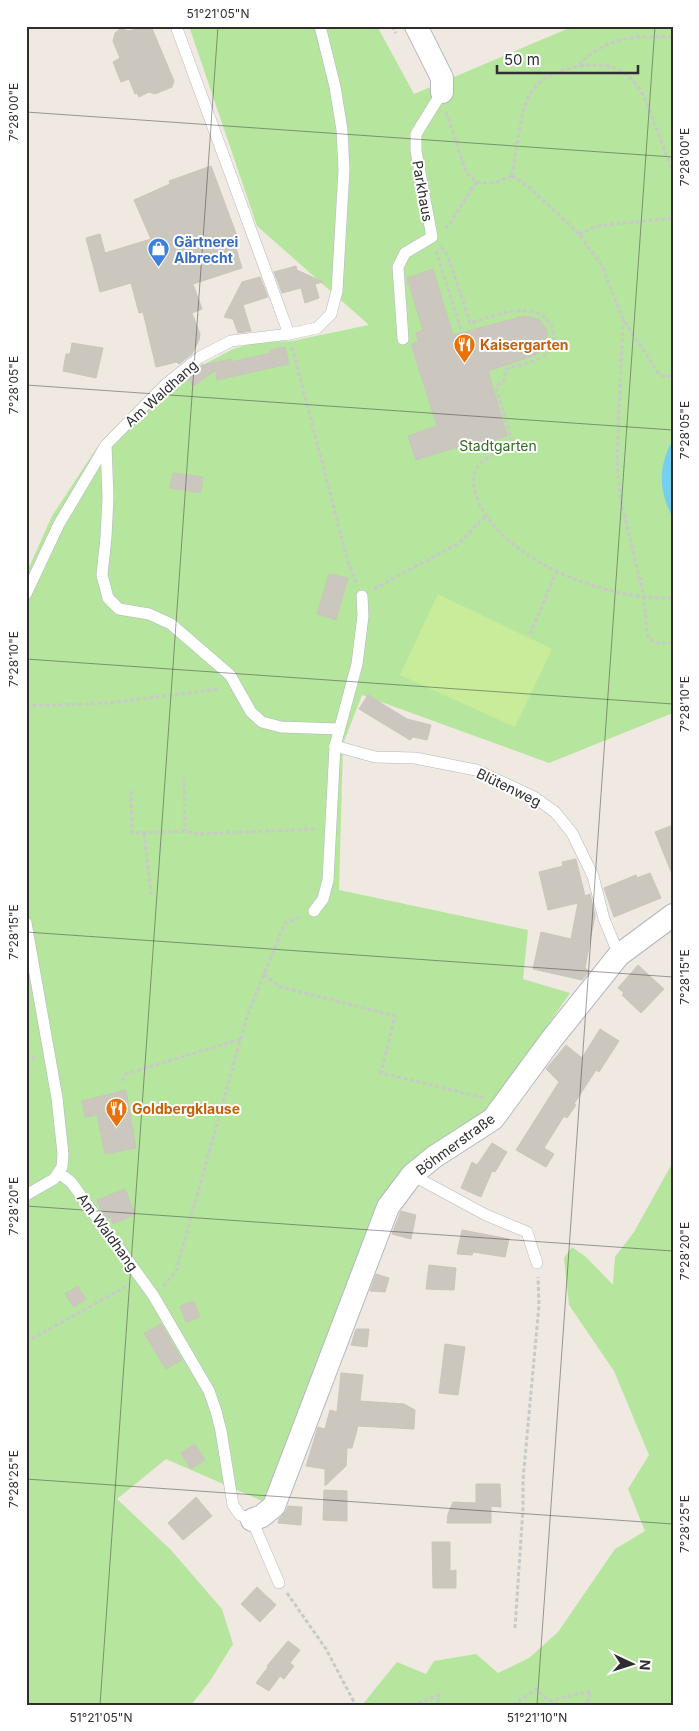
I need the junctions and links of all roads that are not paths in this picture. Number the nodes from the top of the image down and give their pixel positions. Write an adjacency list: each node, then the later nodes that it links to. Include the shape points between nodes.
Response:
1 (176, 26): 5 (lane)
2 (320, 26): 5 (lane, Am Waldhang, via 342,130 344,170 337,291 331,314 317,328)
3 (416, 26): 4 (street, via 442,78)
4 (442, 92): 6 (lane, Parkhaus, via 416,134 432,237 405,253 398,267)
5 (289, 334): 7 (lane, Am Waldhang, via 231,341 200,357 166,384)
6 (403, 339)
7 (106, 445): 8 (lane, Am Waldhang, via 59,524); 10 (lane, via 108,498 102,575 108,598 119,608 149,614 171,624 230,675 251,712 262,722 281,727)
8 (26, 594)
9 (362, 596): 10 (lane, via 357,664)
10 (339, 728): 11 (lane)
11 (335, 746): 12 (lane, via 328,880 323,899); 15 (lane, Blütenweg, via 375,757 414,758 476,770 534,797 555,812 572,833 593,876 604,919)
12 (314, 911)
13 (673, 915): 15 (street, Böhmerstraße)
14 (26, 923): 16 (lane)
15 (619, 954): 18 (street, Böhmerstraße, via 550,1040 493,1119)
16 (32, 990): 17 (lane, via 57,1098 63,1147)
17 (59, 1173): 19 (lane); 21 (lane, Am Waldhang, via 71,1182 153,1295 209,1391 221,1431 233,1505 240,1516)
18 (412, 1174): 20 (lane, via 486,1215 527,1232); 21 (street, Böhmerstraße, via 388,1207 274,1506)
19 (26, 1195)
20 (537, 1263)
21 (252, 1520): 22 (lane)
22 (280, 1583)

